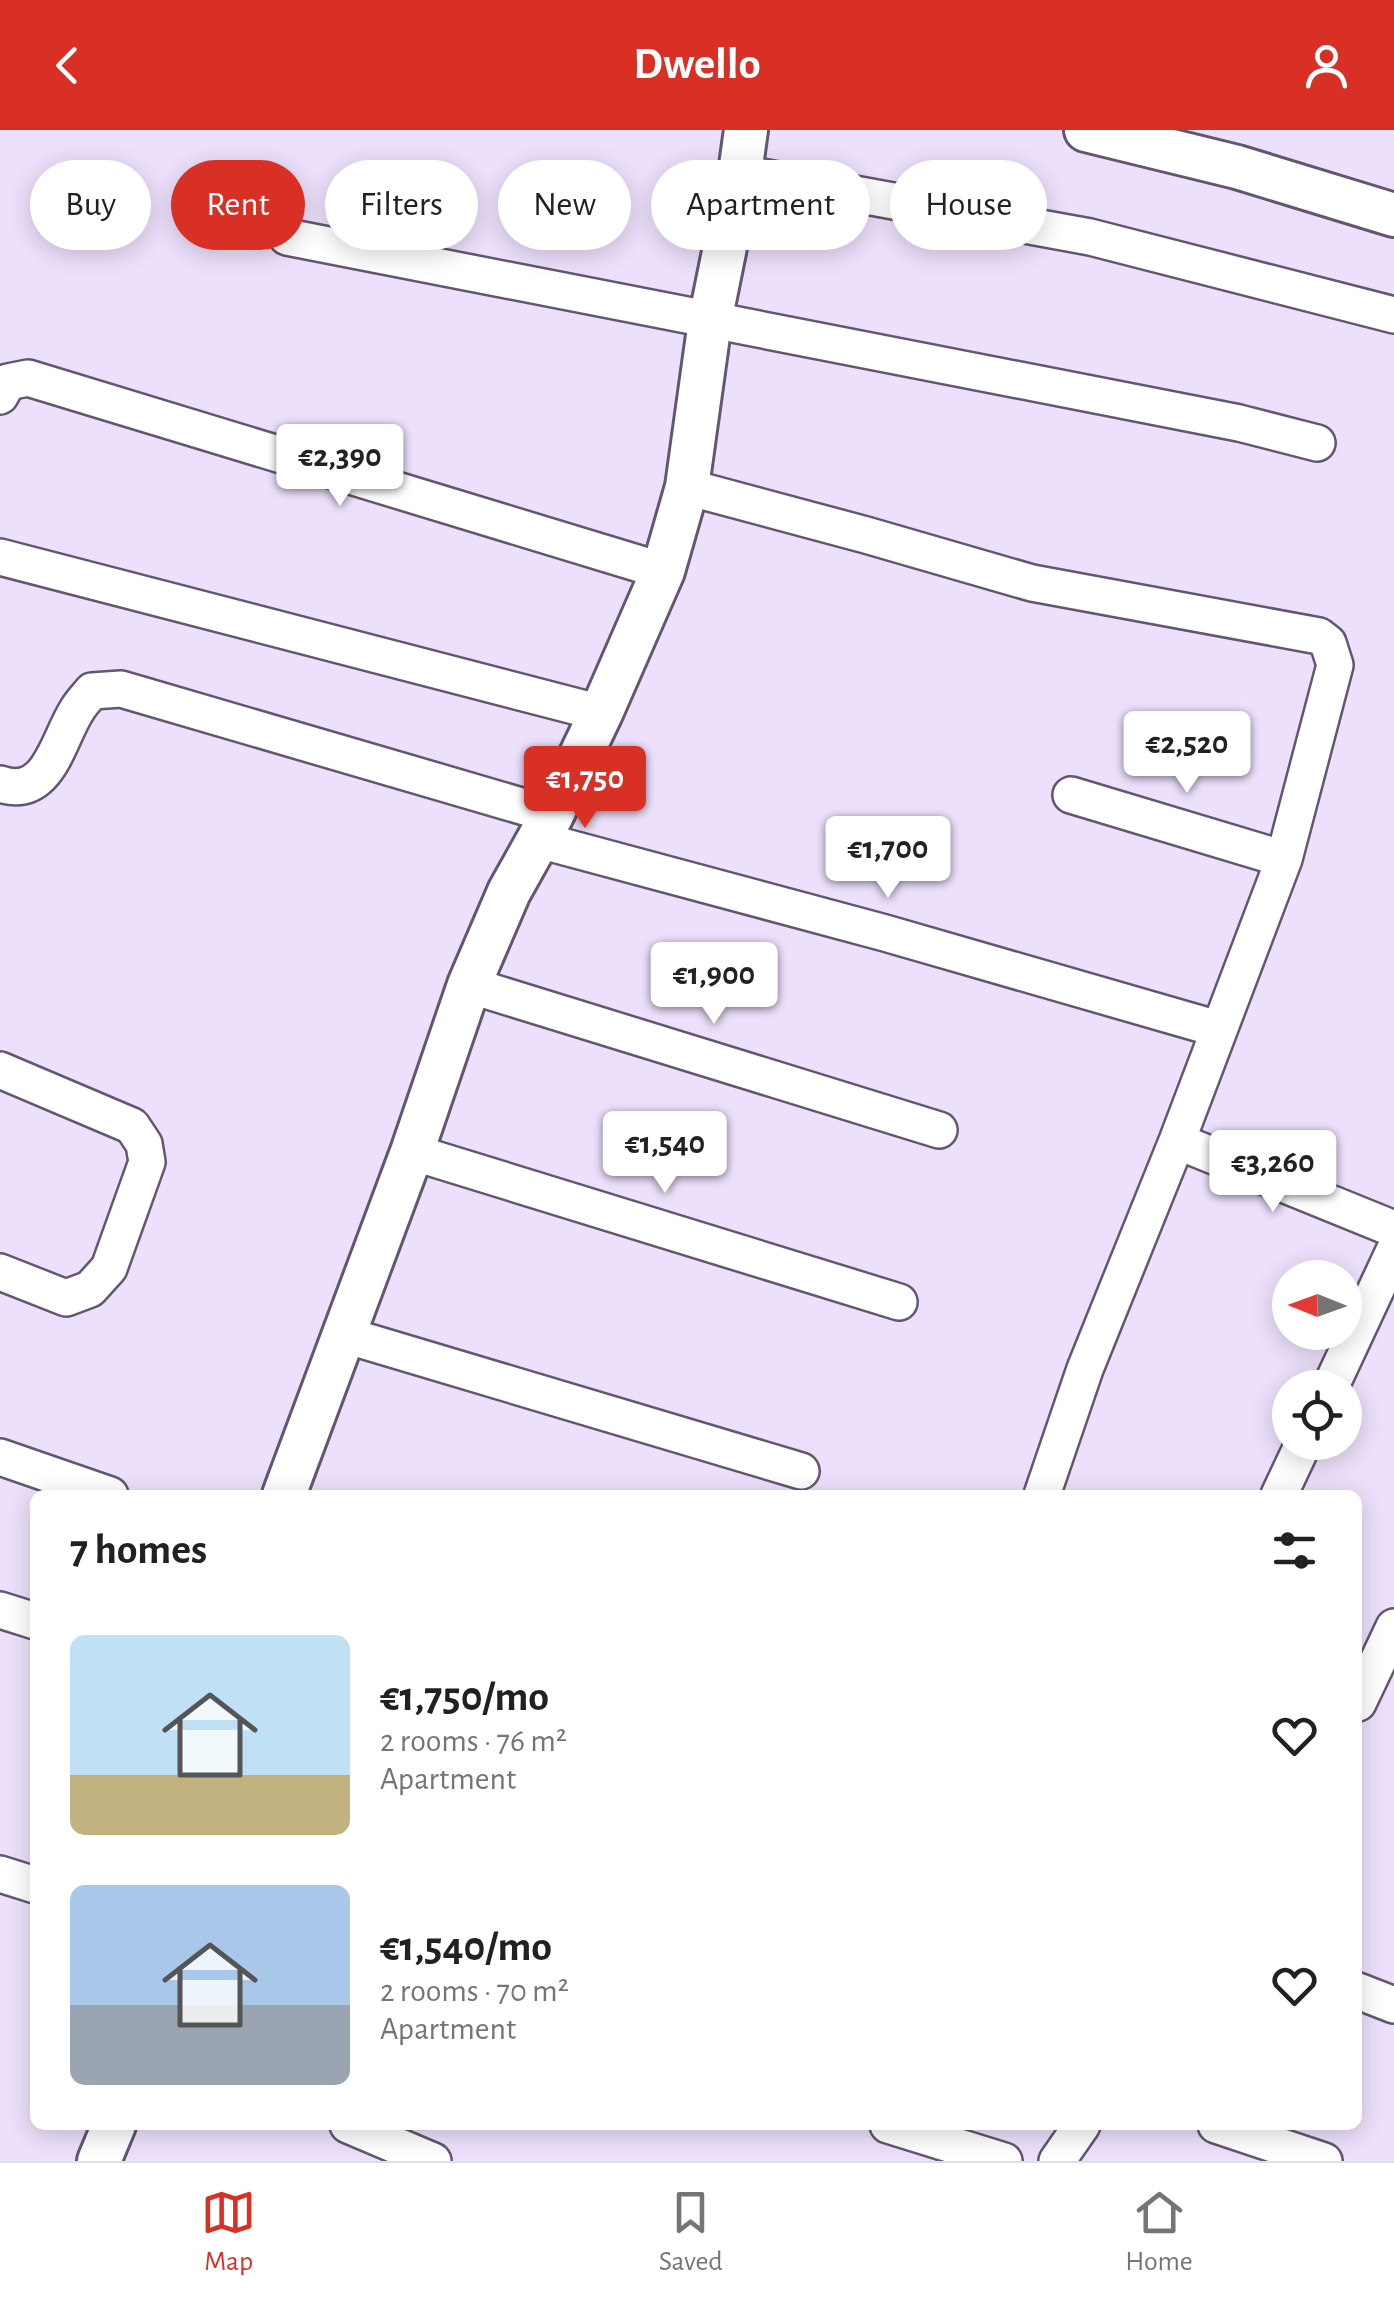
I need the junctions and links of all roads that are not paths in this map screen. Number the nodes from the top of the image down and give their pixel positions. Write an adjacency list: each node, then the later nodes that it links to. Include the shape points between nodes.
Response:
1 (746, 130): 3 (street)
2 (1086, 130): 5 (street)
3 (742, 160)
4 (870, 197): 8 (street, via 1090,237)
5 (1394, 215)
6 (305, 242): 9 (street)
7 (724, 250): 9 (street)
8 (1394, 315)
9 (710, 321): 11 (street); 12 (street)
10 (0, 396): 14 (street, via 8,382 28,378)
11 (1317, 442)
12 (688, 487): 14 (street); 19 (street, via 1032,583 1319,636 1336,665)
13 (0, 557): 15 (street)
14 (663, 570): 15 (street)
15 (600, 714): 18 (street)
16 (0, 784): 18 (street, via 30,786 44,774 92,691 121,689)
17 (1071, 794): 19 (street)
18 (546, 828): 20 (street); 21 (street)
19 (1284, 860): 21 (street)
20 (469, 985): 23 (street); 25 (street)
21 (1218, 1029): 24 (street)
22 (0, 1070): 28 (street, via 132,1126 147,1162 108,1268 90,1290 66,1298)
23 (939, 1130)
24 (1176, 1140): 26 (street); 37 (street, via 1084,1369)
25 (412, 1152): 29 (street); 30 (street)
26 (1394, 1229)
27 (1394, 1251): 31 (street)
28 (0, 1272)
29 (900, 1302)
30 (346, 1335): 34 (street); 36 (street)
31 (1338, 1370)
32 (0, 1457): 35 (street)
33 (1296, 1460): 38 (street)
34 (801, 1471)
35 (96, 1490)
36 (286, 1490)
37 (1044, 1490)
38 (1281, 1490)
39 (0, 1610): 40 (street)
40 (30, 1620)
41 (1394, 1627): 42 (street)
42 (1362, 1695)
43 (0, 1874): 44 (street)
44 (30, 1883)
45 (1362, 1993): 46 (street)
46 (1394, 2005)
47 (360, 2130): 51 (street)
48 (904, 2130): 52 (street)
49 (1079, 2130): 53 (street)
50 (1231, 2130): 54 (street)
51 (432, 2161)
52 (1004, 2161)
53 (1058, 2161)
54 (1324, 2161)

